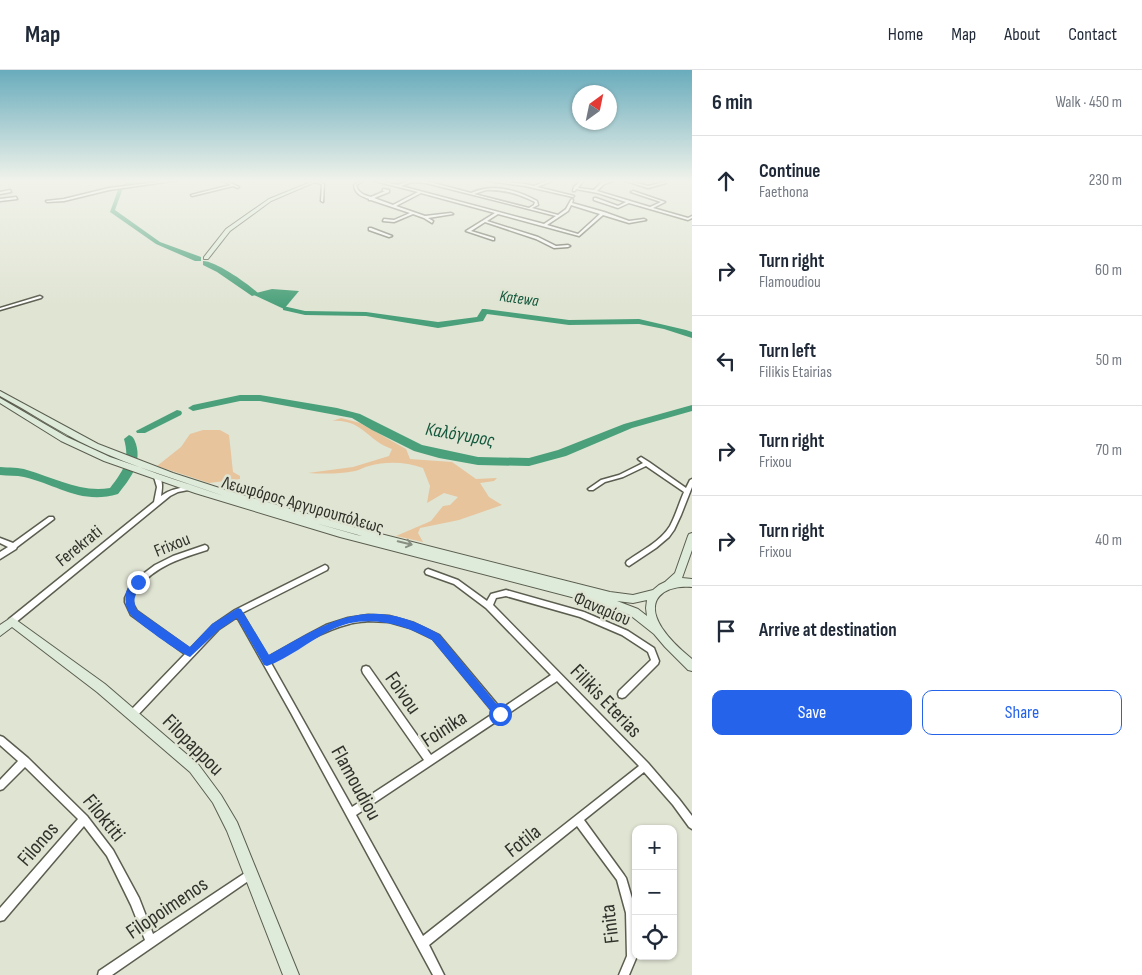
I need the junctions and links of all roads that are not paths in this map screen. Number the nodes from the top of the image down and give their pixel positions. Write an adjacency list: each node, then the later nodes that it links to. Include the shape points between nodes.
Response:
1 (239, 222): 12 (street, via 228,230)
2 (482, 222): 10 (street, via 468,231)
3 (488, 222): 11 (street, via 555,247)
4 (534, 222): 7 (street)
5 (549, 222): 7 (street)
6 (593, 222): 7 (street, via 580,235)
7 (545, 225)
8 (370, 229): 9 (street)
9 (390, 236)
10 (493, 239)
11 (568, 246)
12 (206, 258)
13 (40, 296): 14 (street)
14 (0, 309)
15 (0, 393): 17 (street, Λεωφόρος Αργυρουπόλεως)
16 (0, 400): 17 (main road, Λεωφόρος Αργυρουπόλεως, via 64,439)
17 (108, 455): 18 (main road, Λεωφόρος Αργυρουπόλεως)
18 (157, 473): 20 (main road, Λεωφόρος Αργυρουπόλεως); 23 (street, via 160,487); 36 (main road, Λεωφόρος Αργυρουπόλεως, one-way to 36)
19 (692, 480): 22 (street)
20 (191, 488): 23 (street, Ferekrati, via 172,492); 36 (main road, Λεωφόρος Αργυρουπόλεως, via 340,534)
21 (591, 489): 22 (street, via 603,481 622,476 644,461)
22 (686, 491): 30 (street, via 683,504 666,536)
23 (157, 501): 39 (street, Ferekrati)
24 (51, 520): 27 (street)
25 (692, 536): 34 (main road, via 679,575)
26 (0, 540): 27 (street)
27 (14, 547): 29 (street)
28 (205, 548): 43 (street, Frixou, via 153,568 130,593 129,602 134,613)
29 (0, 556)
30 (629, 563)
31 (325, 568): 38 (street)
32 (428, 572): 37 (street, Filikis Eterias, via 456,582)
33 (692, 583): 34 (main road)
34 (669, 584): 35 (main road)
35 (654, 594): 36 (main road, via 633,599); 40 (street, via 650,604)
36 (611, 599): 40 (main road)
37 (489, 606): 48 (street, Filikis Eterias); 49 (street, Φαναρίου, via 493,596 506,593 581,614 625,633 651,650 655,661)
38 (238, 612): 43 (street, via 216,627); 45 (street, Flamoudiou)
39 (12, 621): 41 (main road, Ferekrati); 50 (main road, Filopappou)
40 (657, 630): 42 (main road)
41 (0, 631)
42 (674, 648): 44 (street); 46 (main road)
43 (190, 653): 50 (street)
44 (692, 660)
45 (267, 661): 51 (street, via 328,626 377,616 396,619 436,637); 57 (street, Flamoudiou)
46 (692, 666)
47 (366, 670): 53 (street, Foivou)
48 (558, 676): 51 (street, Foinika); 55 (street, Filikis Eterias)
49 (622, 694)
50 (133, 714): 61 (main road, Filopappou, via 194,768 217,799)
51 (500, 714): 53 (street, Foinika)
52 (0, 740): 54 (street, Filoktiti)
53 (429, 760): 57 (street, Foinika)
54 (25, 761): 56 (street); 58 (street, Filoktiti)
55 (645, 766): 59 (street, Fotila); 60 (street, Filikis Eterias)
56 (0, 786)
57 (351, 813): 64 (street, Flamoudiou)
58 (84, 819): 62 (street, Filonos); 63 (street, Filoktiti, via 110,853)
59 (579, 821): 64 (street, Fotila); 68 (street, Finita, via 622,878 632,930 632,956)
60 (692, 824)
61 (252, 874): 63 (street, Filopoimenos); 66 (main road, Filopappou)
62 (0, 916)
63 (151, 941): 65 (street, Filopoimenos)
64 (422, 944): 67 (street, Flamoudiou)
65 (103, 975)
66 (291, 975)
67 (439, 975)
68 (624, 975)

